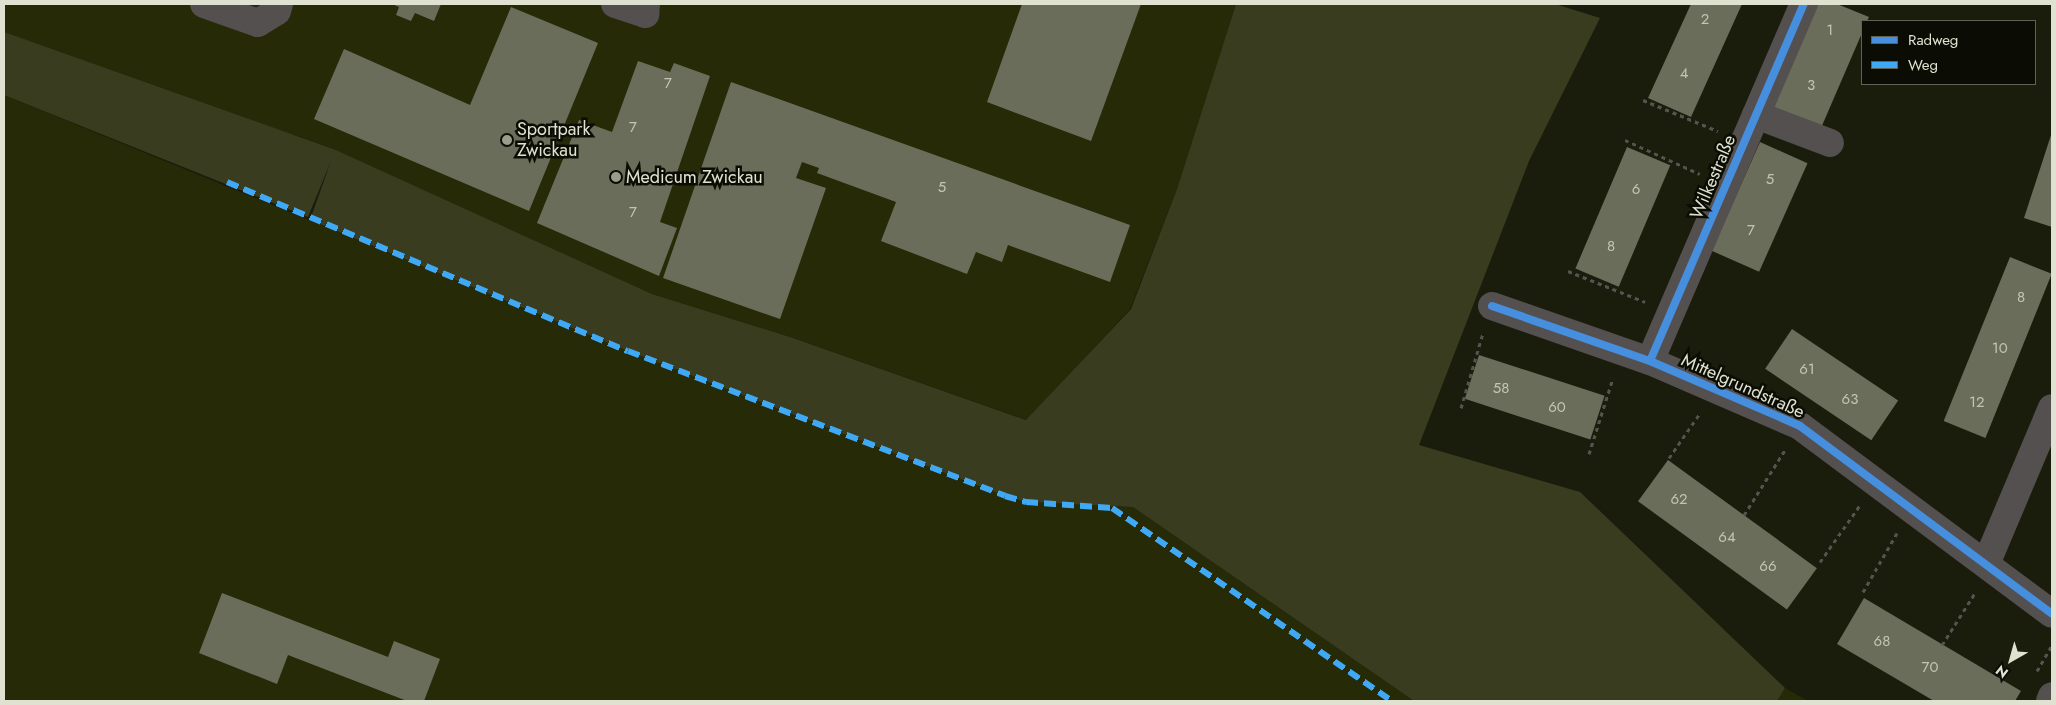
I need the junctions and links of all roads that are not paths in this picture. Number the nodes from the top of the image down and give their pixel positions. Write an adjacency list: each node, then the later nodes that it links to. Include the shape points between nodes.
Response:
1 (204, 4): 2 (street, via 258,23 277,11)
2 (279, 4)
3 (615, 4): 5 (street)
4 (1804, 4): 6 (street, Wilkestraße)
5 (645, 9)
6 (1756, 115): 7 (street); 9 (street, Wilkestraße)
7 (1830, 143)
8 (1492, 306): 9 (street, Mittelgrundstraße, via 1621,354)
9 (1650, 361): 11 (street, Mittelgrundstraße, via 1800,426)
10 (2052, 408): 11 (street)
11 (1986, 564): 12 (street, Mittelgrundstraße)
12 (2052, 614)
13 (2052, 696): 14 (street)
14 (2050, 701)

